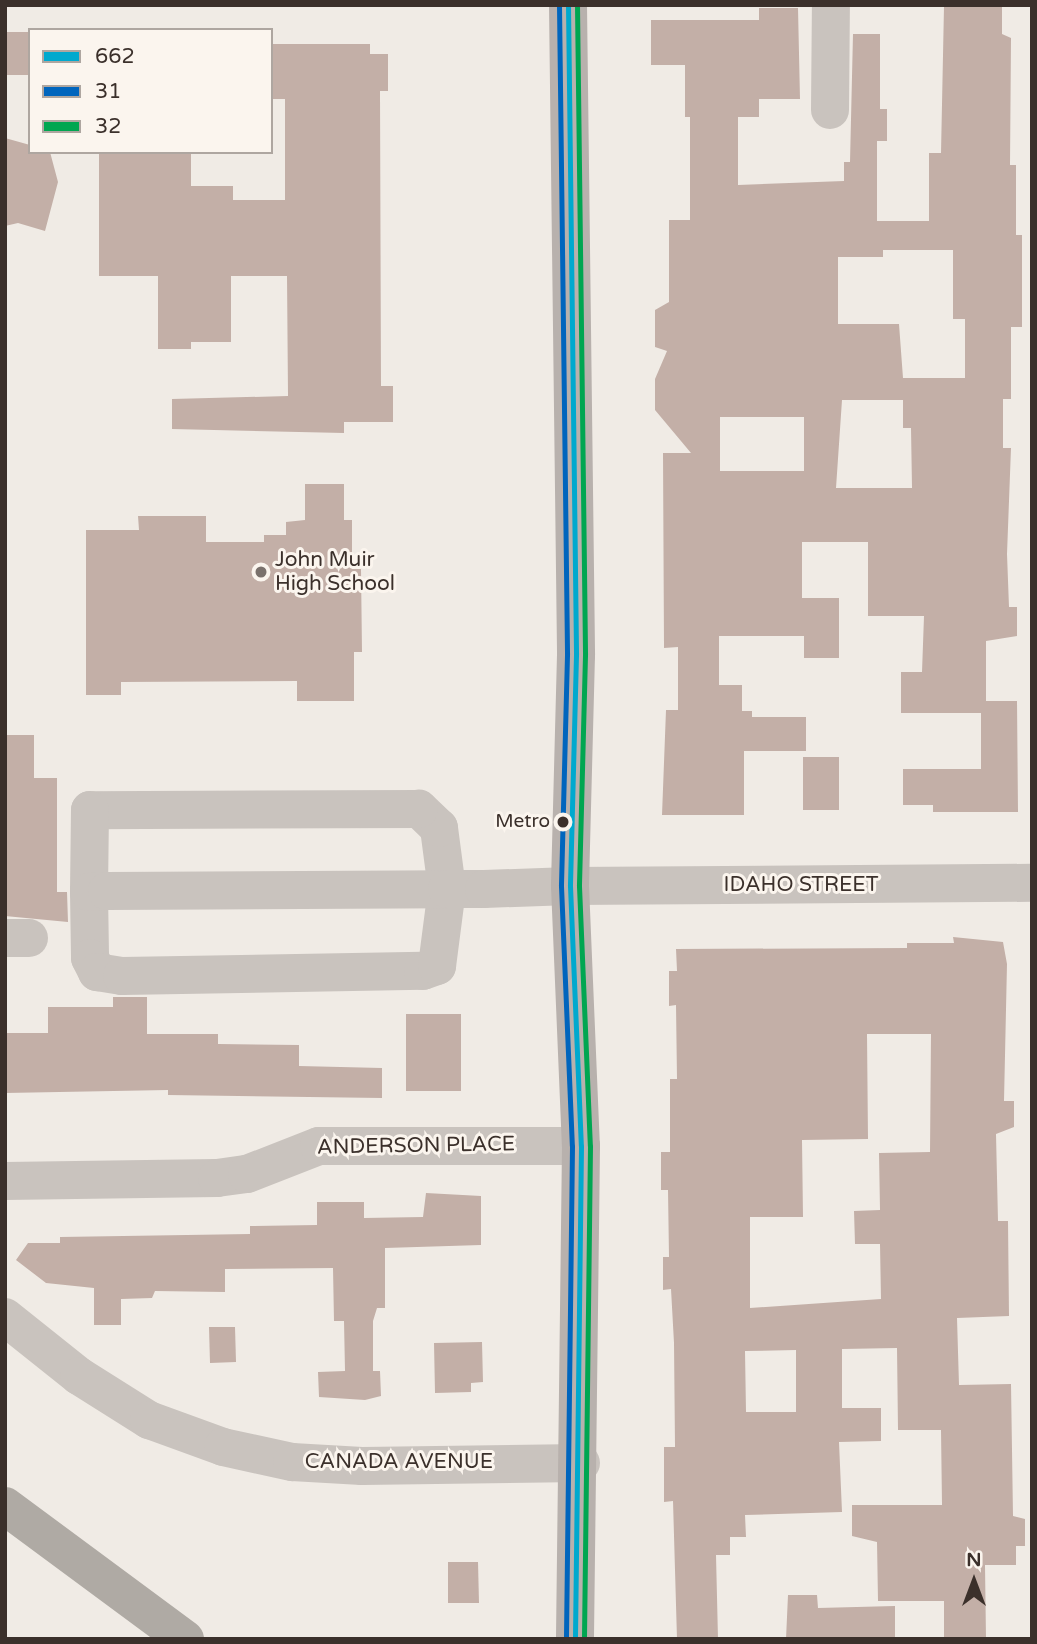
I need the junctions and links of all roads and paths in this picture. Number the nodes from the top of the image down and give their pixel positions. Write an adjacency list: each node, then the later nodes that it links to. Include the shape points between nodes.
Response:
1 (568, 5): 5 (main road, via 576,654)
2 (831, 5): 3 (street)
3 (830, 110)
4 (1032, 883): 5 (street, IDAHO STREET)
5 (570, 886): 6 (street, IDAHO STREET); 8 (main road)
6 (447, 889): 7 (street, IDAHO STREET); 7 (street, via 439,828 419,809 90,810); 7 (street, via 441,955 437,966 423,971 122,976 97,972 90,958)
7 (89, 892)
8 (580, 1146): 9 (street, ANDERSON PLACE, via 319,1146 247,1174 217,1178); 11 (main road)
9 (5, 1181)
10 (5, 1317): 11 (street, CANADA AVENUE, via 79,1376 149,1420 223,1447 292,1462 362,1466)
11 (581, 1463): 14 (main road)
12 (5, 1506): 13 (highway)
13 (185, 1639)
14 (575, 1639)

